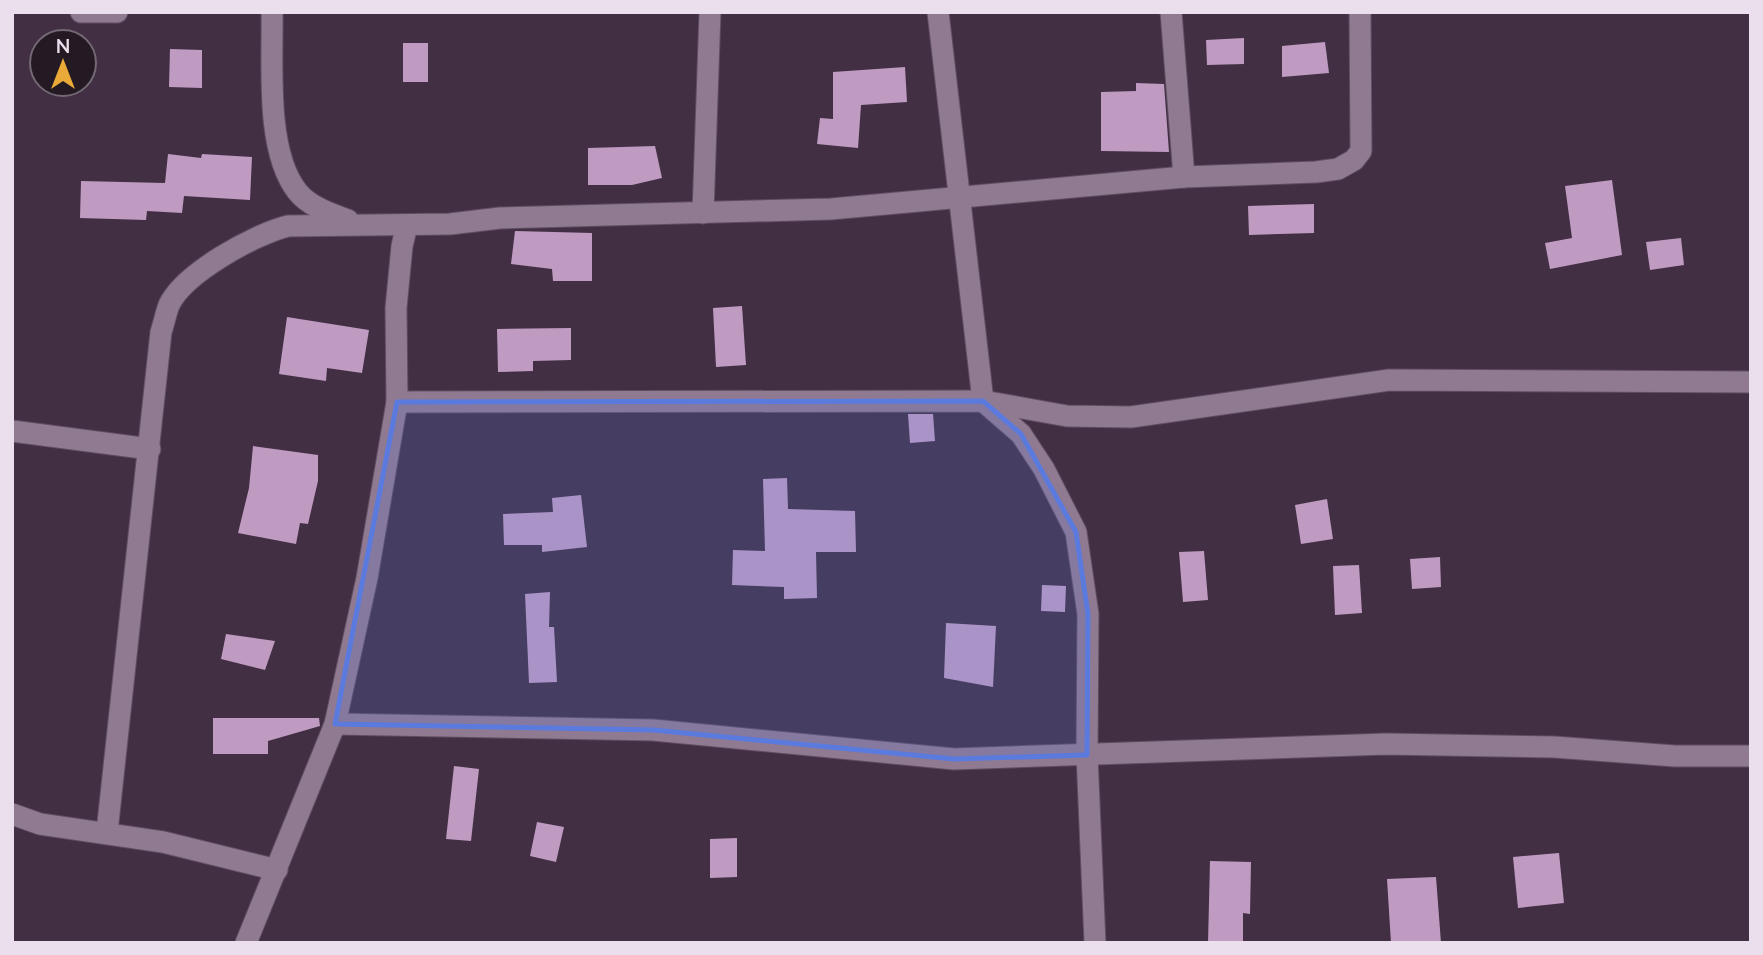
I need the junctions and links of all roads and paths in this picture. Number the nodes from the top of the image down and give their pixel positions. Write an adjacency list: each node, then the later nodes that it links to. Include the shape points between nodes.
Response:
1 (82, 12): 2 (street)
2 (117, 12)
3 (272, 12): 11 (street, via 278,147 286,173 298,194)
4 (710, 12): 10 (street)
5 (938, 12): 9 (street)
6 (1171, 12): 8 (street)
7 (1360, 12): 8 (street, via 1363,135 1361,151 1354,160 1338,169 1316,172)
8 (1184, 177): 9 (street)
9 (958, 196): 10 (street, via 831,209); 14 (street)
10 (704, 213): 12 (street)
11 (356, 224): 12 (street); 17 (street, via 268,231 209,265 187,284 170,303 161,332)
12 (407, 225): 15 (street, via 396,308)
13 (1751, 382): 14 (street, via 1389,380 1131,417 1067,416)
14 (983, 401): 15 (street); 19 (street, via 1021,434 1076,533 1088,614)
15 (397, 402): 18 (street, via 367,578)
16 (12, 431): 17 (street)
17 (150, 449): 22 (street)
18 (335, 724): 19 (street, via 653,730 954,759); 23 (street)
19 (1087, 755): 20 (street, via 1386,744); 25 (street)
20 (1751, 756)
21 (12, 814): 22 (street, via 40,824)
22 (107, 832): 23 (street)
23 (277, 870): 24 (street)
24 (246, 943)
25 (1095, 943)

